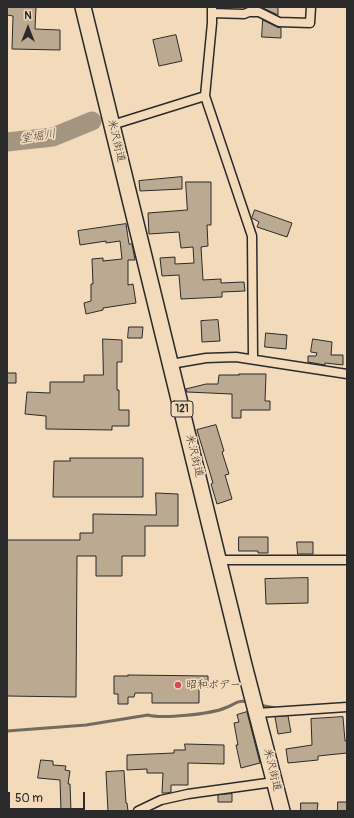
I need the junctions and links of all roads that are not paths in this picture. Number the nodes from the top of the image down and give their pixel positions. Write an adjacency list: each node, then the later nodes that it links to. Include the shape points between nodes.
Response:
1 (83, 7): 5 (highway, 米沢街道 / 121)
2 (311, 7): 3 (street, via 310,23 279,22 258,12 244,14)
3 (212, 10): 4 (street)
4 (204, 96): 5 (street); 6 (street, via 252,236)
5 (112, 125): 7 (highway, 米沢街道 / 121)
6 (254, 357)
7 (171, 364): 8 (street, via 206,358 236,357); 9 (highway, 米沢街道 / 121)
8 (347, 374)
9 (219, 560): 10 (street); 12 (highway, 米沢街道 / 121)
10 (347, 560)
11 (347, 707): 12 (street)
12 (258, 713): 13 (highway, 米沢街道 / 121)
13 (274, 782): 14 (street, via 188,794 161,800); 15 (highway, 米沢街道 / 121)
14 (138, 811)
15 (282, 811)

